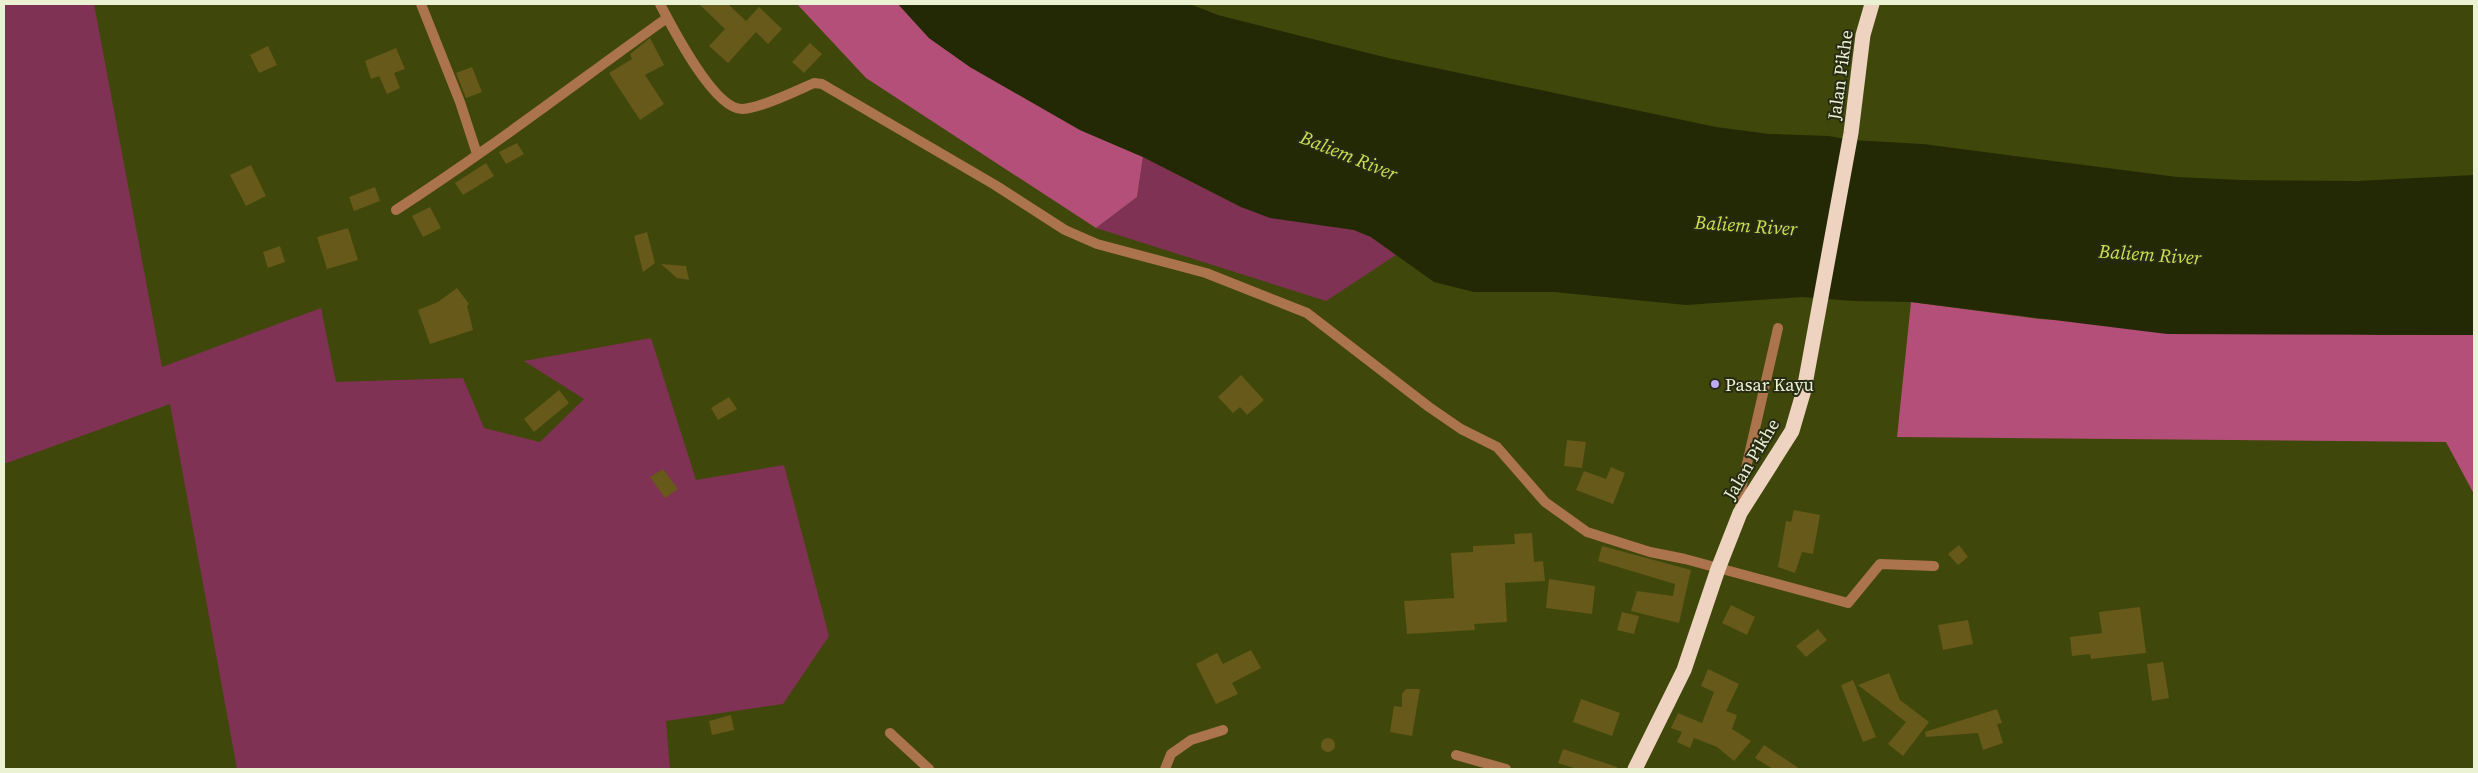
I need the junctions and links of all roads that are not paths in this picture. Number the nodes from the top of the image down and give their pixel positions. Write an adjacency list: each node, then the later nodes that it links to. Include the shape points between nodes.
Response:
1 (422, 4): 5 (street)
2 (660, 4): 4 (street)
3 (1872, 4): 8 (highway, Jalan Pikhe, via 1863,35 1851,133 1804,390 1792,431)
4 (667, 18): 5 (street); 10 (street, via 687,56 732,107 745,109 814,83 832,89 1065,230 1097,244 1206,273 1306,313 1429,407 1461,429 1497,447 1545,502 1587,532)
5 (477, 154): 6 (street)
6 (396, 210)
7 (1778, 328): 8 (street, via 1741,490)
8 (1740, 513): 10 (highway, Jalan Pikhe)
9 (1934, 566): 10 (street, via 1880,564 1848,603)
10 (1718, 569): 17 (highway, Jalan Pikhe, via 1684,670)
11 (1223, 730): 15 (street, via 1191,740 1171,754)
12 (890, 733): 14 (street)
13 (1456, 755): 16 (street)
14 (929, 769)
15 (1164, 769)
16 (1506, 769)
17 (1635, 769)

